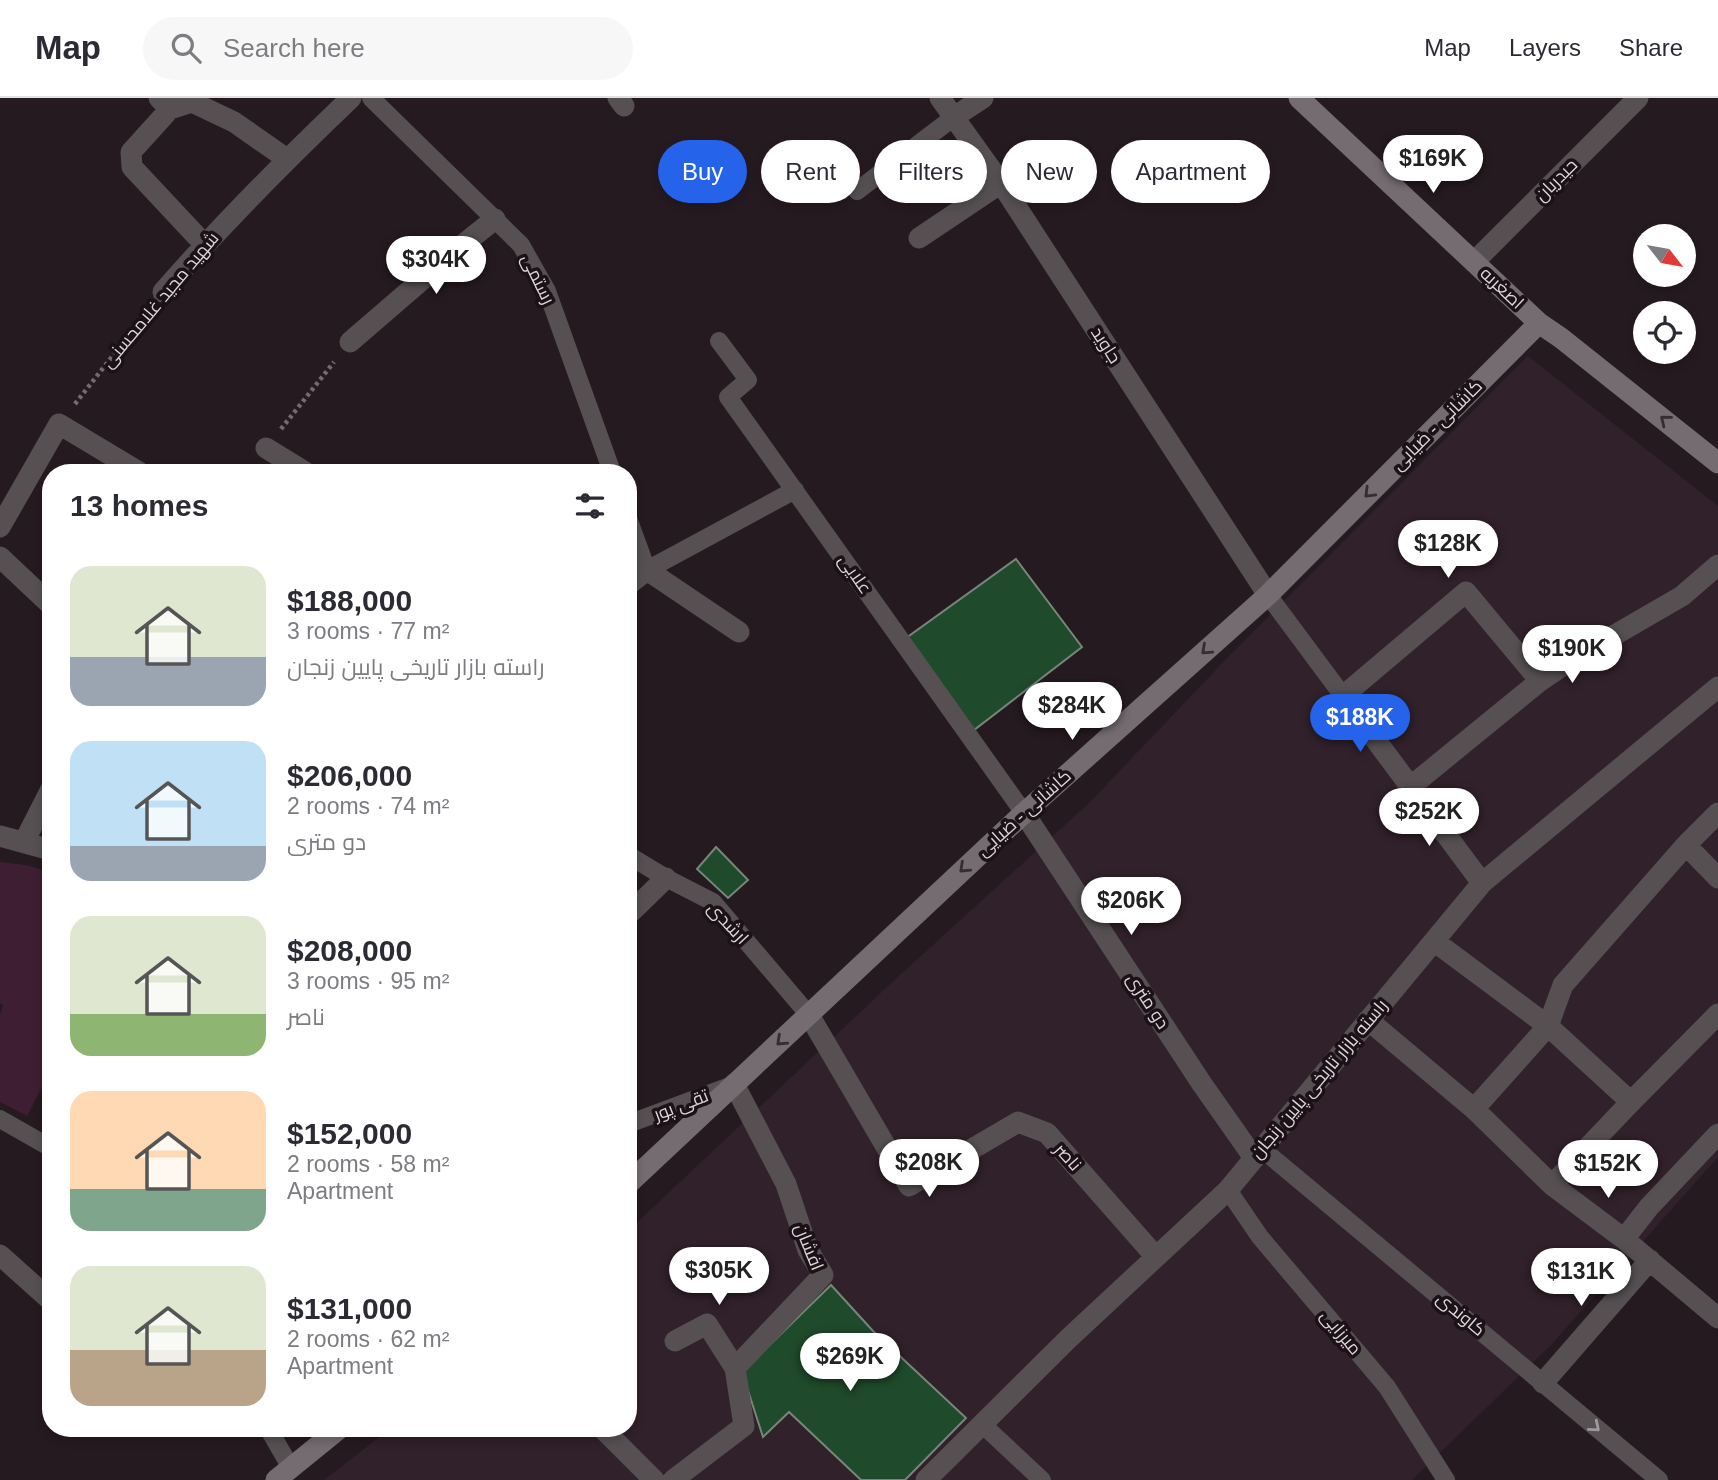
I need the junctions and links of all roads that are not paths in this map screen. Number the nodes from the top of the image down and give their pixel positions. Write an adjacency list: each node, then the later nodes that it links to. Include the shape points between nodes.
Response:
1 (351, 98): 9 (street, شهید مجید غلامحسنی)
2 (371, 98): 13 (lane, رستمی)
3 (940, 98): 8 (street, جاوید)
4 (983, 98): 8 (street)
5 (1299, 98): 16 (street, اصغریه)
6 (1638, 98): 16 (street, حیدریان)
7 (165, 104): 9 (street, via 192,102 234,122); 15 (street, via 131,152 131,167)
8 (954, 117): 10 (street, جاوید); 11 (lane)
9 (287, 159): 15 (street, شهید مجید غلامحسنی)
10 (1001, 183): 14 (street)
11 (860, 189)
12 (1014, 203): 33 (street, جاوید)
13 (495, 219): 20 (street); 25 (lane, رستمی, via 521,245 547,291)
14 (919, 238)
15 (204, 244): 17 (street, شهید مجید غلامحسنی)
16 (1474, 262): 18 (street, اصغریه)
17 (163, 292)
18 (1539, 323): 22 (street, اصغریه, one-way to 18); 33 (street, کاشانی - ضیایی, one-way to 33)
19 (719, 341): 26 (lane, علایی, via 748,380 729,397)
20 (351, 342)
21 (267, 448): 24 (street)
22 (1718, 463)
23 (126, 464): 27 (street, via 59,424)
24 (292, 464)
25 (609, 464)
26 (795, 490): 31 (lane); 41 (lane, علایی)
27 (0, 527)
28 (637, 543): 31 (lane)
29 (0, 557): 34 (street)
30 (1718, 565): 36 (street, via 1682,596)
31 (647, 570): 32 (street); 35 (street)
32 (637, 578)
33 (1268, 595): 38 (lane); 41 (street, کاشانی - ضیایی, one-way to 41)
34 (42, 597)
35 (738, 632)
36 (1540, 681): 38 (street, via 1466,592); 39 (street)
37 (1715, 694): 50 (street, راسته بازار تاریخی پایین زنجان)
38 (1343, 696): 39 (street)
39 (1410, 787): 50 (street)
40 (42, 807): 44 (street)
41 (1024, 813): 54 (street, کاشانی - ضیایی, one-way to 54); 64 (street, دو متری, via 1202,1084)
42 (1718, 813): 45 (street)
43 (0, 836): 44 (street)
44 (24, 842): 46 (street)
45 (1686, 845): 49 (street); 56 (street, via 1563,985)
46 (42, 847)
47 (637, 860): 48 (lane, ارشدی)
48 (666, 878): 51 (street); 54 (lane, ارشدی, via 713,902)
49 (1718, 878)
50 (1482, 883): 52 (street, راسته بازار تاریخی پایین زنجان)
51 (637, 906)
52 (1434, 941): 55 (street, راسته بازار تاریخی پایین زنجان); 56 (street)
53 (1718, 1014): 58 (street)
54 (809, 1015): 57 (street, کاشانی - ضیایی, one-way to 57); 70 (street, ناصر, via 909,1186 1018,1122 1047,1133)
55 (1368, 1020): 59 (street); 64 (street, راسته بازار تاریخی پایین زنجان)
56 (1548, 1026): 58 (street); 59 (street)
57 (734, 1084): 61 (lane, تقی پور); 65 (street, کاشانی - ضیایی); 75 (street, افشان, via 786,1184 808,1250 823,1275)
58 (1631, 1102): 66 (street)
59 (1474, 1109): 66 (street)
60 (0, 1119): 63 (lane)
61 (637, 1121)
62 (1718, 1135): 68 (street)
63 (42, 1143)
64 (1258, 1153): 67 (street, راسته بازار تاریخی پایین زنجان); 76 (lane, کاوندی)
65 (637, 1176)
66 (1552, 1185): 68 (street)
67 (1228, 1190): 70 (street, راسته بازار تاریخی پایین زنجان); 86 (lane, میرزایی, via 1260,1237 1387,1387)
68 (1624, 1239): 71 (street)
69 (0, 1255): 72 (street)
70 (1156, 1257): 77 (street, راسته بازار تاریخی پایین زنجان)
71 (1650, 1260): 73 (street); 76 (street)
72 (42, 1293)
73 (1718, 1318)
74 (675, 1341): 75 (street, via 707,1324)
75 (735, 1368): 83 (street, via 744,1426)
76 (1543, 1383): 87 (lane, کاوندی, one-way to 87)
77 (982, 1424): 84 (street, راسته بازار تاریخی پایین زنجان); 85 (lane)
78 (272, 1437): 81 (lane)
79 (330, 1437): 81 (street)
80 (610, 1437): 82 (street)
81 (288, 1476)
82 (654, 1480)
83 (673, 1480)
84 (926, 1480)
85 (1042, 1480)
86 (1446, 1480)
87 (1659, 1480)

